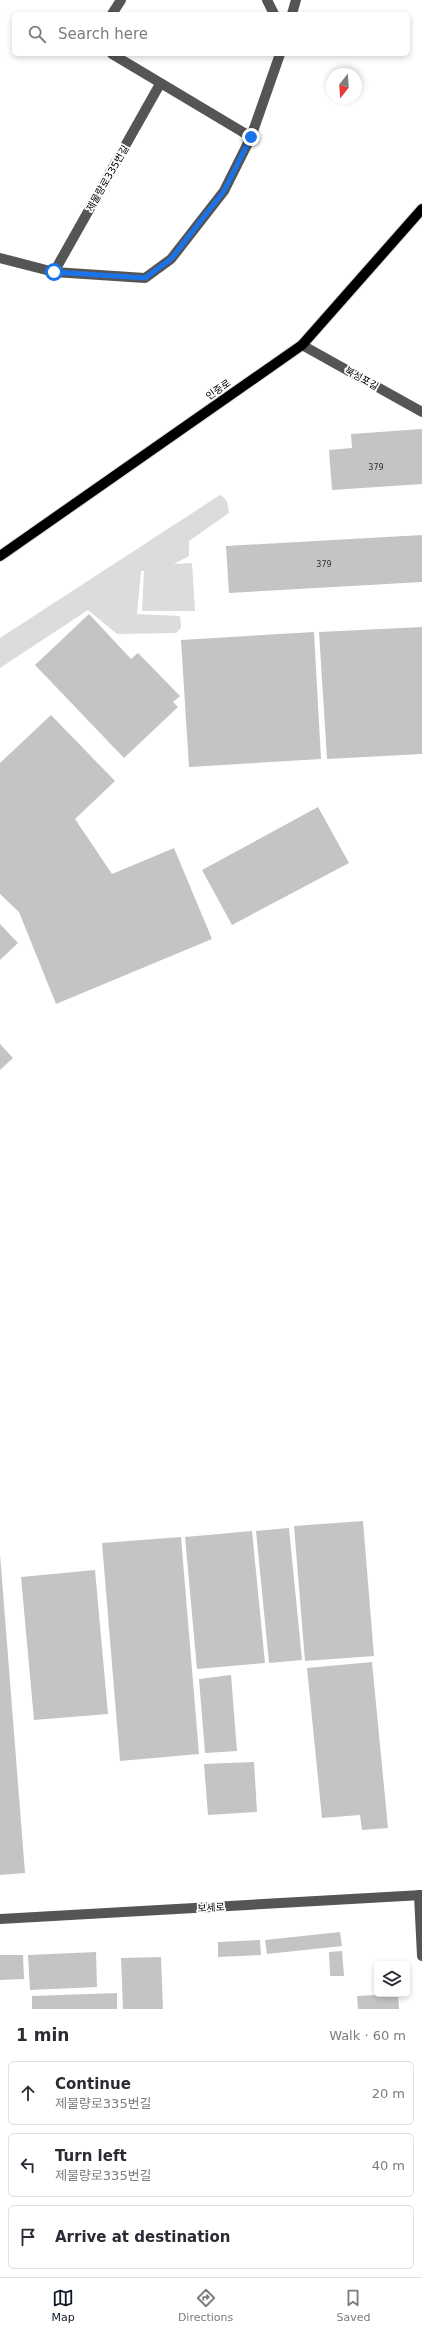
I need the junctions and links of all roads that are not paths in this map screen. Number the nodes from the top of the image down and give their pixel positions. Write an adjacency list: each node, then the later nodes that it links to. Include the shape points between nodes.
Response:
1 (121, 0): 4 (street)
2 (266, 0): 5 (street)
3 (296, 0): 6 (street)
4 (113, 12)
5 (273, 12)
6 (293, 12)
7 (115, 56): 9 (street)
8 (279, 56): 10 (street)
9 (160, 84): 10 (street); 13 (street, 제물량로335번길)
10 (251, 137): 13 (street, via 224,191 171,259 145,278)
11 (422, 209): 14 (main road, 인중로)
12 (0, 258): 13 (street)
13 (54, 272)
14 (302, 345): 15 (street, 북성포길); 16 (main road, 인중로)
15 (422, 412)
16 (0, 556)
17 (421, 1895): 18 (street, 보세로); 19 (street)
18 (0, 1919)
19 (422, 1956)

